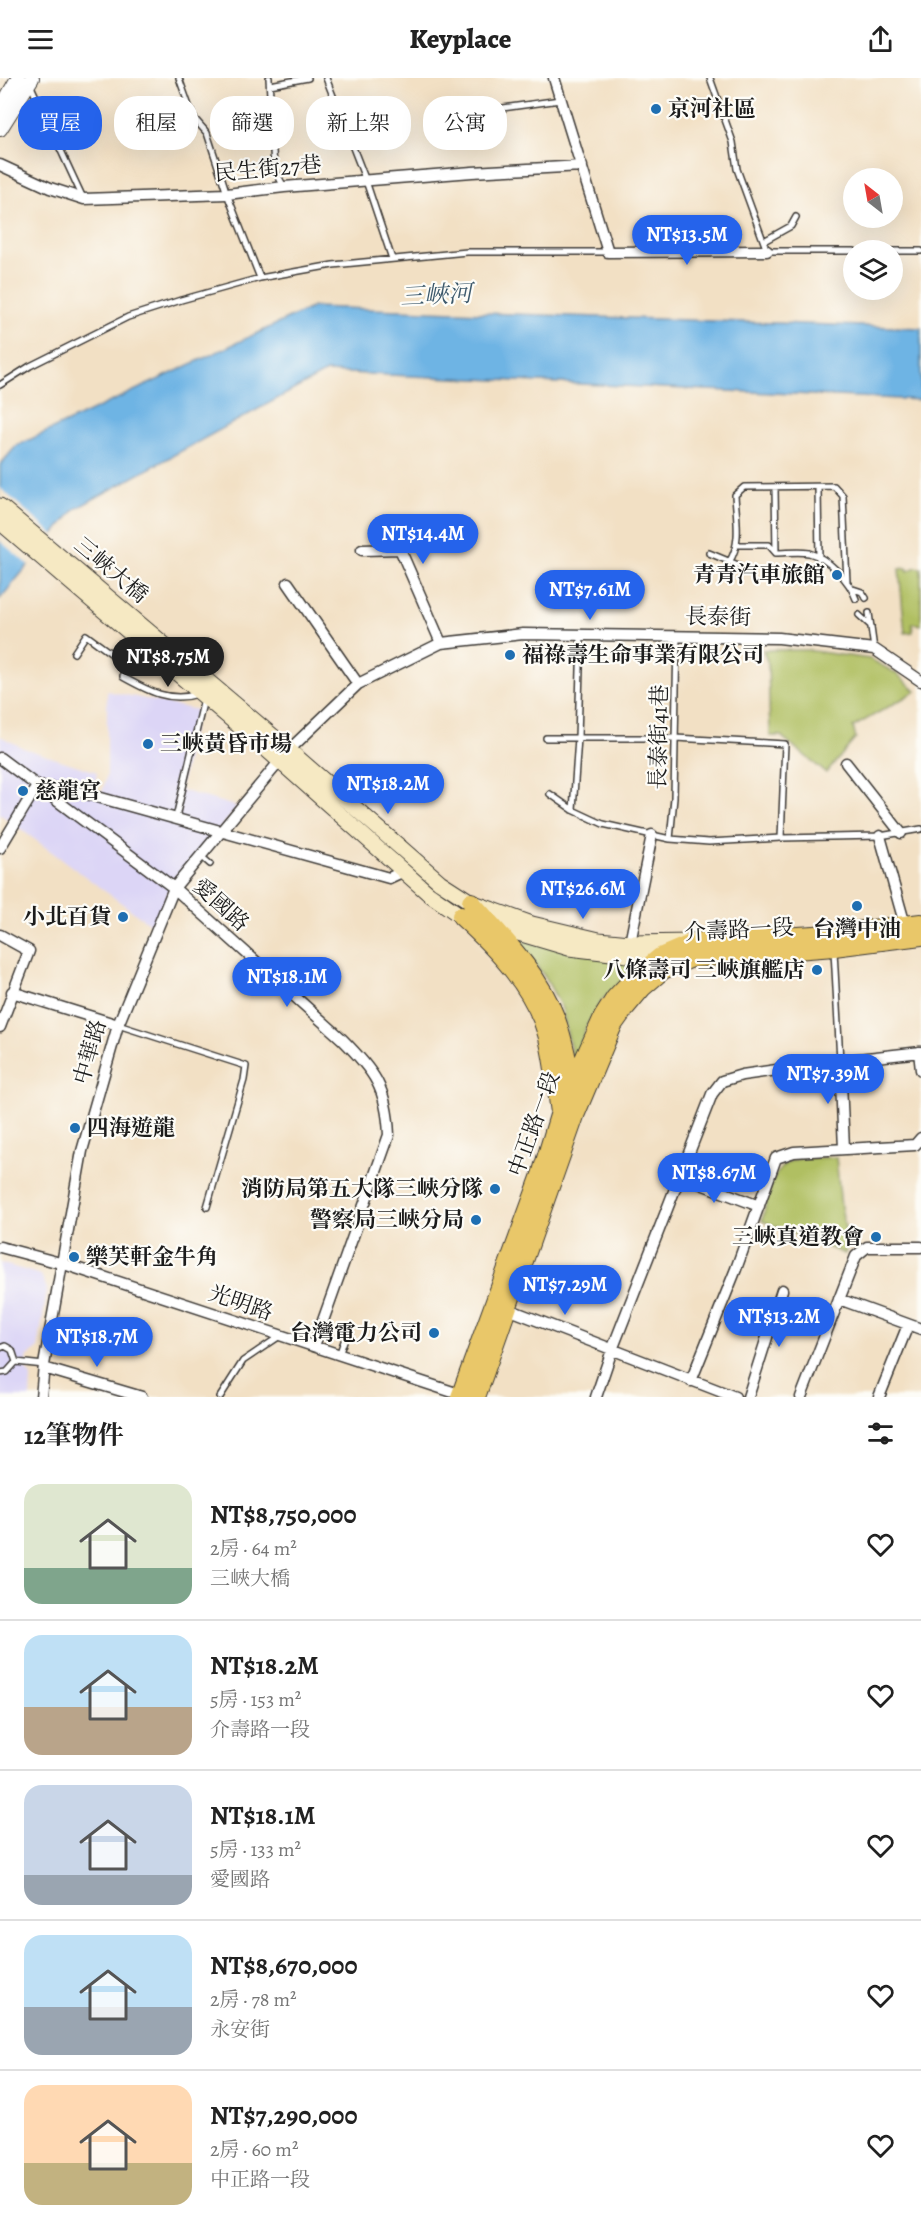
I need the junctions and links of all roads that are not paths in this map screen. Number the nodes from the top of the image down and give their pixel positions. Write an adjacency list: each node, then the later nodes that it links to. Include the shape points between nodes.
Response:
1 (179, 78): 17 (lane, via 193,117 207,133)
2 (269, 78): 8 (lane)
3 (308, 78): 8 (lane)
4 (326, 78): 15 (lane)
5 (554, 78): 9 (street)
6 (710, 78): 20 (lane)
7 (27, 80): 11 (street); 12 (street); 18 (lane)
8 (270, 85): 16 (lane, via 274,168)
9 (560, 100): 10 (lane); 14 (street)
10 (507, 108)
11 (0, 110)
12 (0, 129)
13 (0, 165): 18 (street, 民生街27巷)
14 (582, 166): 15 (street, 民生街27巷); 24 (street)
15 (366, 181): 16 (street, 民生街27巷); 25 (lane)
16 (284, 187): 17 (street, 民生街27巷)
17 (227, 194): 18 (street, 民生街27巷); 26 (lane)
18 (84, 199)
19 (796, 218): 20 (lane)
20 (765, 246): 21 (lane); 24 (street)
21 (843, 250)
22 (921, 250): 23 (lane)
23 (903, 251)
24 (608, 252): 25 (lane, via 467,252)
25 (392, 259): 26 (lane)
26 (260, 279): 27 (lane, via 128,317)
27 (0, 385)
28 (775, 487): 29 (lane); 32 (lane, via 744,487 735,495); 35 (lane)
29 (818, 487): 36 (lane); 39 (lane, via 834,486 843,496)
30 (0, 506): 42 (main road, 三峽大橋)
31 (0, 522): 42 (main road, 三峽大橋)
32 (737, 545): 35 (lane, via 769,545); 37 (lane)
33 (362, 550): 50 (street, via 400,549)
34 (709, 553): 37 (lane)
35 (776, 553): 36 (lane, via 810,553)
36 (819, 559): 39 (lane, via 837,569)
37 (729, 562): 38 (lane)
38 (738, 565)
39 (847, 582): 41 (lane)
40 (288, 583): 54 (street)
41 (853, 590): 43 (lane, via 862,592); 44 (lane)
42 (97, 596): 55 (main road, 三峽大橋); 59 (main road, 三峽大橋)
43 (866, 598)
44 (856, 599)
45 (869, 614): 47 (lane)
46 (859, 615): 47 (lane)
47 (871, 626): 51 (lane)
48 (581, 635): 49 (street, 長泰街); 50 (street, 長泰街, via 523,634); 57 (lane)
49 (677, 636): 51 (street, 長泰街, via 779,638); 58 (lane, 長泰街41巷)
50 (441, 643): 54 (street, 長泰街)
51 (874, 649): 53 (street, 長泰街)
52 (74, 652): 55 (lane, via 86,635 124,663 123,677 146,690 181,699)
53 (921, 681)
54 (358, 684): 60 (street, 長泰街)
55 (202, 696): 59 (main road, 三峽大橋); 66 (lane)
56 (546, 738): 57 (lane)
57 (578, 738): 58 (lane); 65 (lane)
58 (675, 738): 72 (lane, via 785,744); 73 (lane, 長泰街41巷)
59 (270, 744): 60 (main road, 介壽路一段)
60 (284, 756): 71 (street, 中華路); 77 (main road, 介壽路一段); 79 (main road, 介壽路一段, via 440,882)
61 (0, 758): 63 (street, 愛國路)
62 (846, 763): 68 (street)
63 (37, 786): 66 (street, via 98,794); 74 (street); 78 (street, 愛國路)
64 (550, 794): 65 (lane)
65 (573, 810): 69 (lane, via 603,824)
66 (176, 817): 71 (street)
67 (921, 829): 68 (lane)
68 (901, 833): 70 (lane)
69 (652, 835): 73 (lane); 84 (street)
70 (880, 836): 72 (lane); 80 (street)
71 (220, 837): 75 (street, 中華路); 77 (street, via 365,874 389,878)
72 (781, 838): 73 (lane, via 709,842)
73 (670, 839)
74 (0, 848)
75 (201, 856): 76 (lane); 78 (street, 中華路)
76 (210, 864)
77 (404, 871): 79 (main road, 介壽路一段, via 428,893)
78 (174, 888): 89 (street, 中華路); 112 (street, 愛國路, via 238,940 363,1059 381,1086 389,1135)
79 (466, 909): 81 (main road); 84 (main road, 介壽路一段, via 599,940); 95 (main road, via 533,1000 547,1033)
80 (913, 925): 86 (main road, 介壽路一段)
81 (493, 927): 87 (main road, 介壽路一段, via 569,948); 94 (main road, via 517,954 551,1008)
82 (0, 935): 88 (street, via 29,951)
83 (921, 936): 85 (main road, 介壽路一段)
84 (630, 943): 86 (main road, 介壽路一段)
85 (834, 947): 86 (main road, 介壽路一段); 92 (lane)
86 (694, 950): 87 (main road, 中正路一段); 95 (main road, 中正路一段, via 663,970 626,1006)
87 (660, 957): 94 (main road, 中正路一段, via 615,998)
88 (12, 992): 89 (street); 90 (street)
89 (118, 1025): 100 (lane, via 246,1066); 103 (street, 中華路, via 101,1073 82,1151)
90 (0, 1027)
91 (920, 1052): 92 (street); 93 (street)
92 (840, 1061): 97 (street); 98 (street, via 722,1081 712,1094)
93 (921, 1070)
94 (572, 1086): 95 (main road, 中正路一段)
95 (568, 1112): 104 (main road, 中正路一段, via 541,1175)
96 (921, 1138): 97 (street, via 915,1145)
97 (844, 1148): 99 (street, via 794,1152 776,1158)
98 (680, 1176): 99 (street); 114 (street)
99 (759, 1206): 119 (street)
100 (207, 1207)
101 (0, 1247): 103 (street, 光明路)
102 (921, 1247): 106 (street, via 867,1247 856,1256)
103 (64, 1264): 110 (street, 光明路); 117 (street, 中華路)
104 (515, 1268): 107 (main road, 中正路一段); 120 (main road, 中正路一段)
105 (782, 1290): 126 (street)
106 (839, 1299): 108 (street); 127 (street)
107 (508, 1310): 114 (street); 120 (main road, 中正路一段)
108 (908, 1325): 109 (street); 128 (street)
109 (921, 1329)
110 (280, 1336): 112 (street, 光明路); 123 (lane, via 243,1361)
111 (344, 1341): 115 (lane)
112 (314, 1347): 115 (street, 光明路)
113 (0, 1348): 116 (lane, via 12,1350)
114 (612, 1350): 119 (street); 124 (street)
115 (339, 1355): 120 (street, 光明路)
116 (16, 1362): 117 (lane); 118 (lane, via 7,1372)
117 (44, 1367): 121 (street, 中華路); 122 (street)
118 (0, 1373)
119 (691, 1381): 125 (street)
120 (466, 1396)
121 (41, 1397)
122 (142, 1397)
123 (220, 1397)
124 (596, 1397)
125 (735, 1397)
126 (748, 1397)
127 (801, 1397)
128 (879, 1397)

